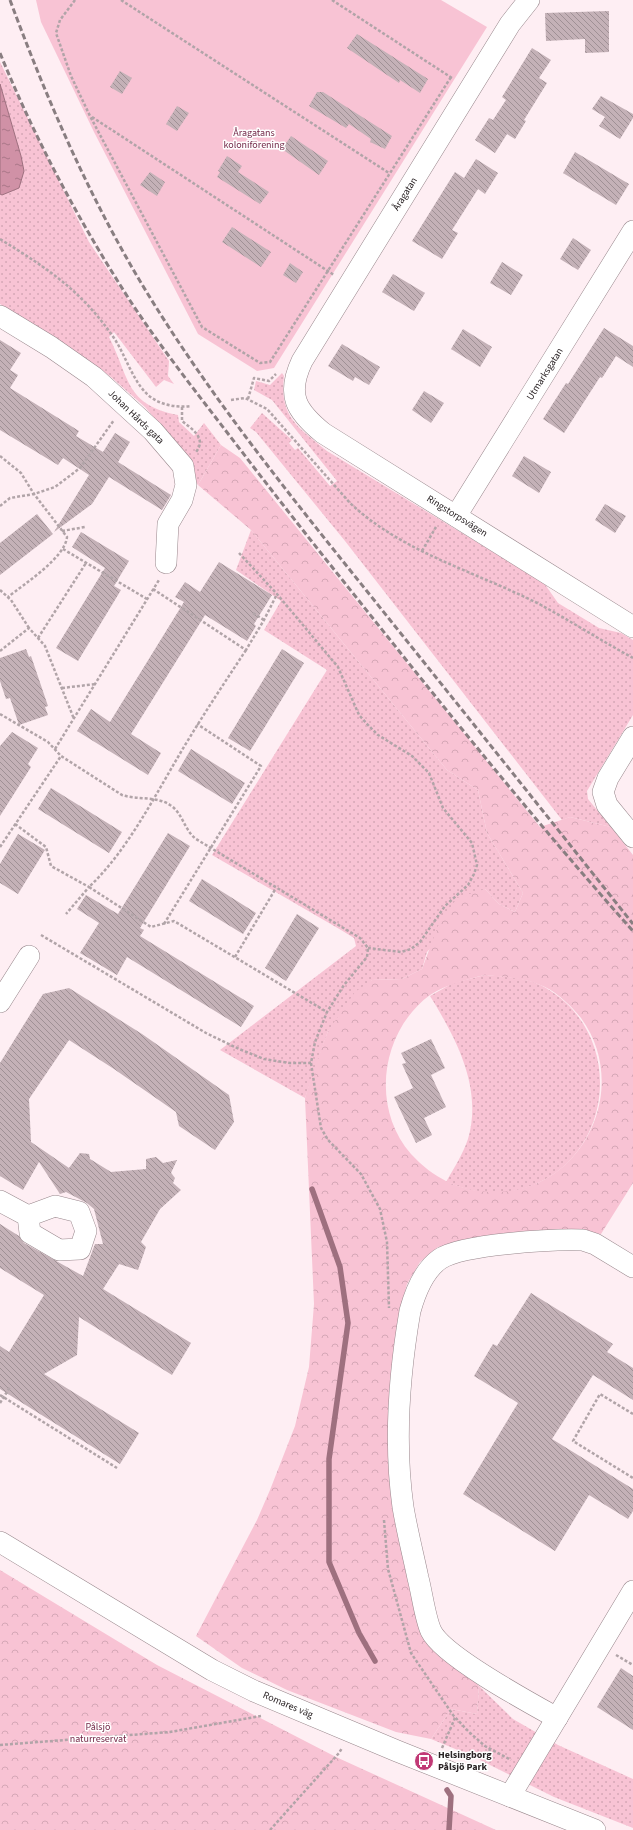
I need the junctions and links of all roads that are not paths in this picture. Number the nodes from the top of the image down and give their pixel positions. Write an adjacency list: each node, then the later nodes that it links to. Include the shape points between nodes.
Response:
1 (529, 0): 4 (street, Åragatan, via 510,24 302,361 294,381)
2 (633, 231): 5 (street, Utmarksgatan)
3 (0, 316): 6 (street, Johan Hårds gata, via 94,377 153,431 183,466 186,485 182,500 168,524)
4 (294, 394): 5 (street, Ringstorpsvägen, via 301,411 323,434)
5 (451, 513): 7 (street, Ringstorpsvägen)
6 (166, 563)
7 (632, 623)
8 (633, 737): 9 (street, via 608,778 603,792 607,805)
9 (633, 837)
10 (29, 956): 11 (street)
11 (0, 1002)
12 (0, 1200): 13 (street)
13 (28, 1216)
14 (633, 1267): 17 (street, via 595,1244 582,1240 459,1251 441,1259 428,1271 413,1299 409,1317 401,1397 400,1476 408,1536 431,1631 445,1647 494,1682)
15 (0, 1542): 18 (street, Romares väg, via 205,1666 254,1691)
16 (633, 1590): 17 (street)
17 (557, 1718): 18 (street)
18 (510, 1796): 19 (street, Romares väg)
19 (595, 1830)

